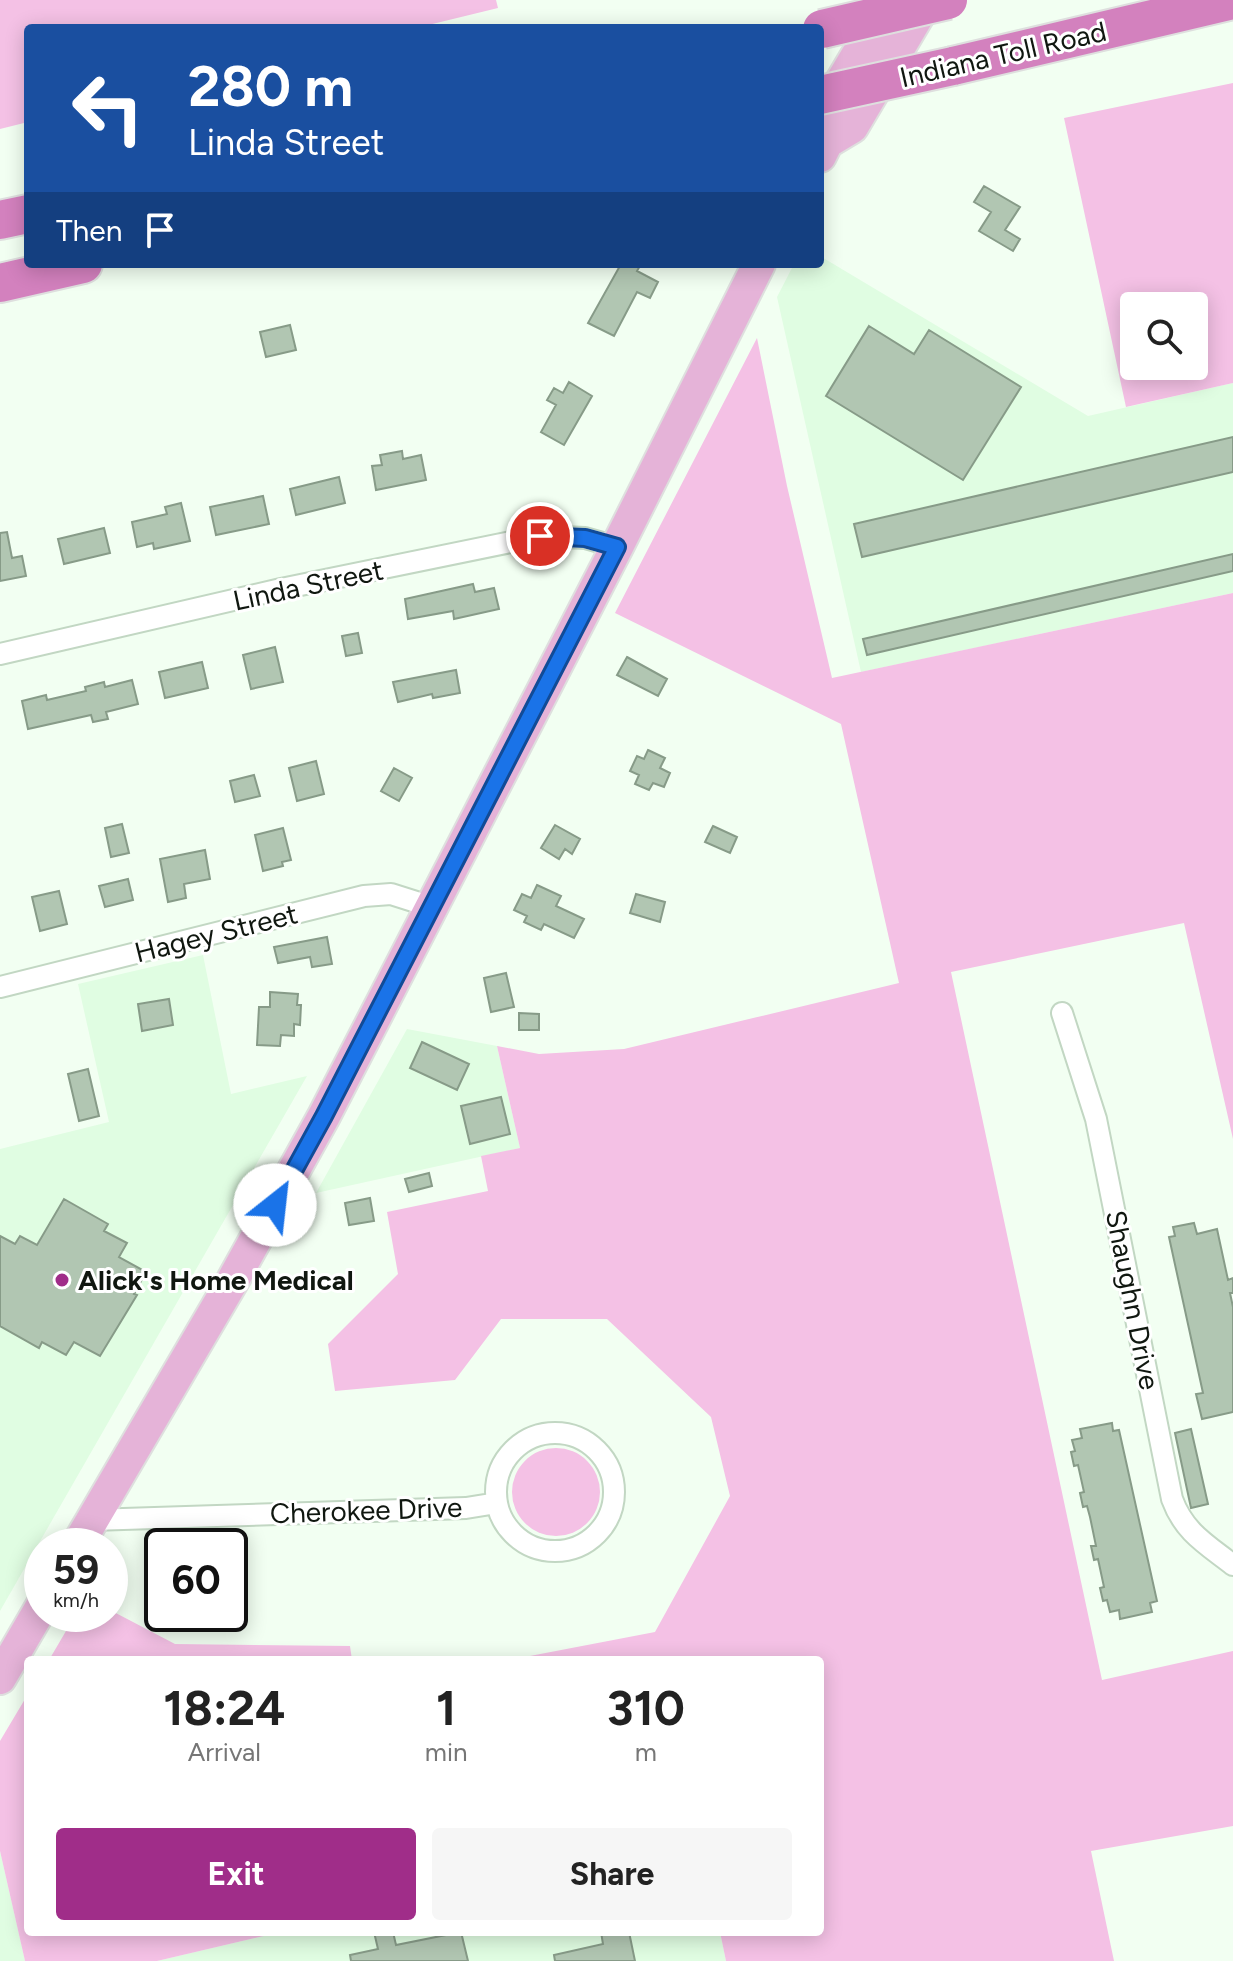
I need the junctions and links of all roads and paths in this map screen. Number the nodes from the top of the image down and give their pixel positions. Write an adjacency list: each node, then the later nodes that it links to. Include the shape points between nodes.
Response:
1 (890, 0): 7 (main road)
2 (927, 0): 8 (main road, via 852,127)
3 (948, 0): 5 (highway, bridge)
4 (1233, 0): 6 (highway, Indiana Toll Road, bridge)
5 (824, 29)
6 (824, 94)
7 (824, 111)
8 (824, 149)
9 (24, 215): 10 (highway)
10 (0, 220)
11 (66, 268): 13 (highway)
12 (757, 268): 14 (main road)
13 (0, 283)
14 (617, 547): 15 (street, Linda Street, via 585,538 540,536); 16 (main road)
15 (0, 654)
16 (432, 907): 17 (street, Hagey Street, via 391,894 364,896); 20 (main road, via 247,1255)
17 (0, 987)
18 (1062, 1013): 22 (street, Shaughn Drive, via 1096,1119 1172,1499 1187,1530)
19 (497, 1503): 19 (street, Cherokee Drive, via 496,1486 508,1455 528,1440 552,1433 585,1440 608,1464 614,1482 609,1518 591,1539 566,1551 530,1546 514,1535); 21 (street, Cherokee Drive)
20 (88, 1528)
21 (128, 1530)
22 (1233, 1565)
23 (27, 1632): 24 (main road)
24 (0, 1678)

